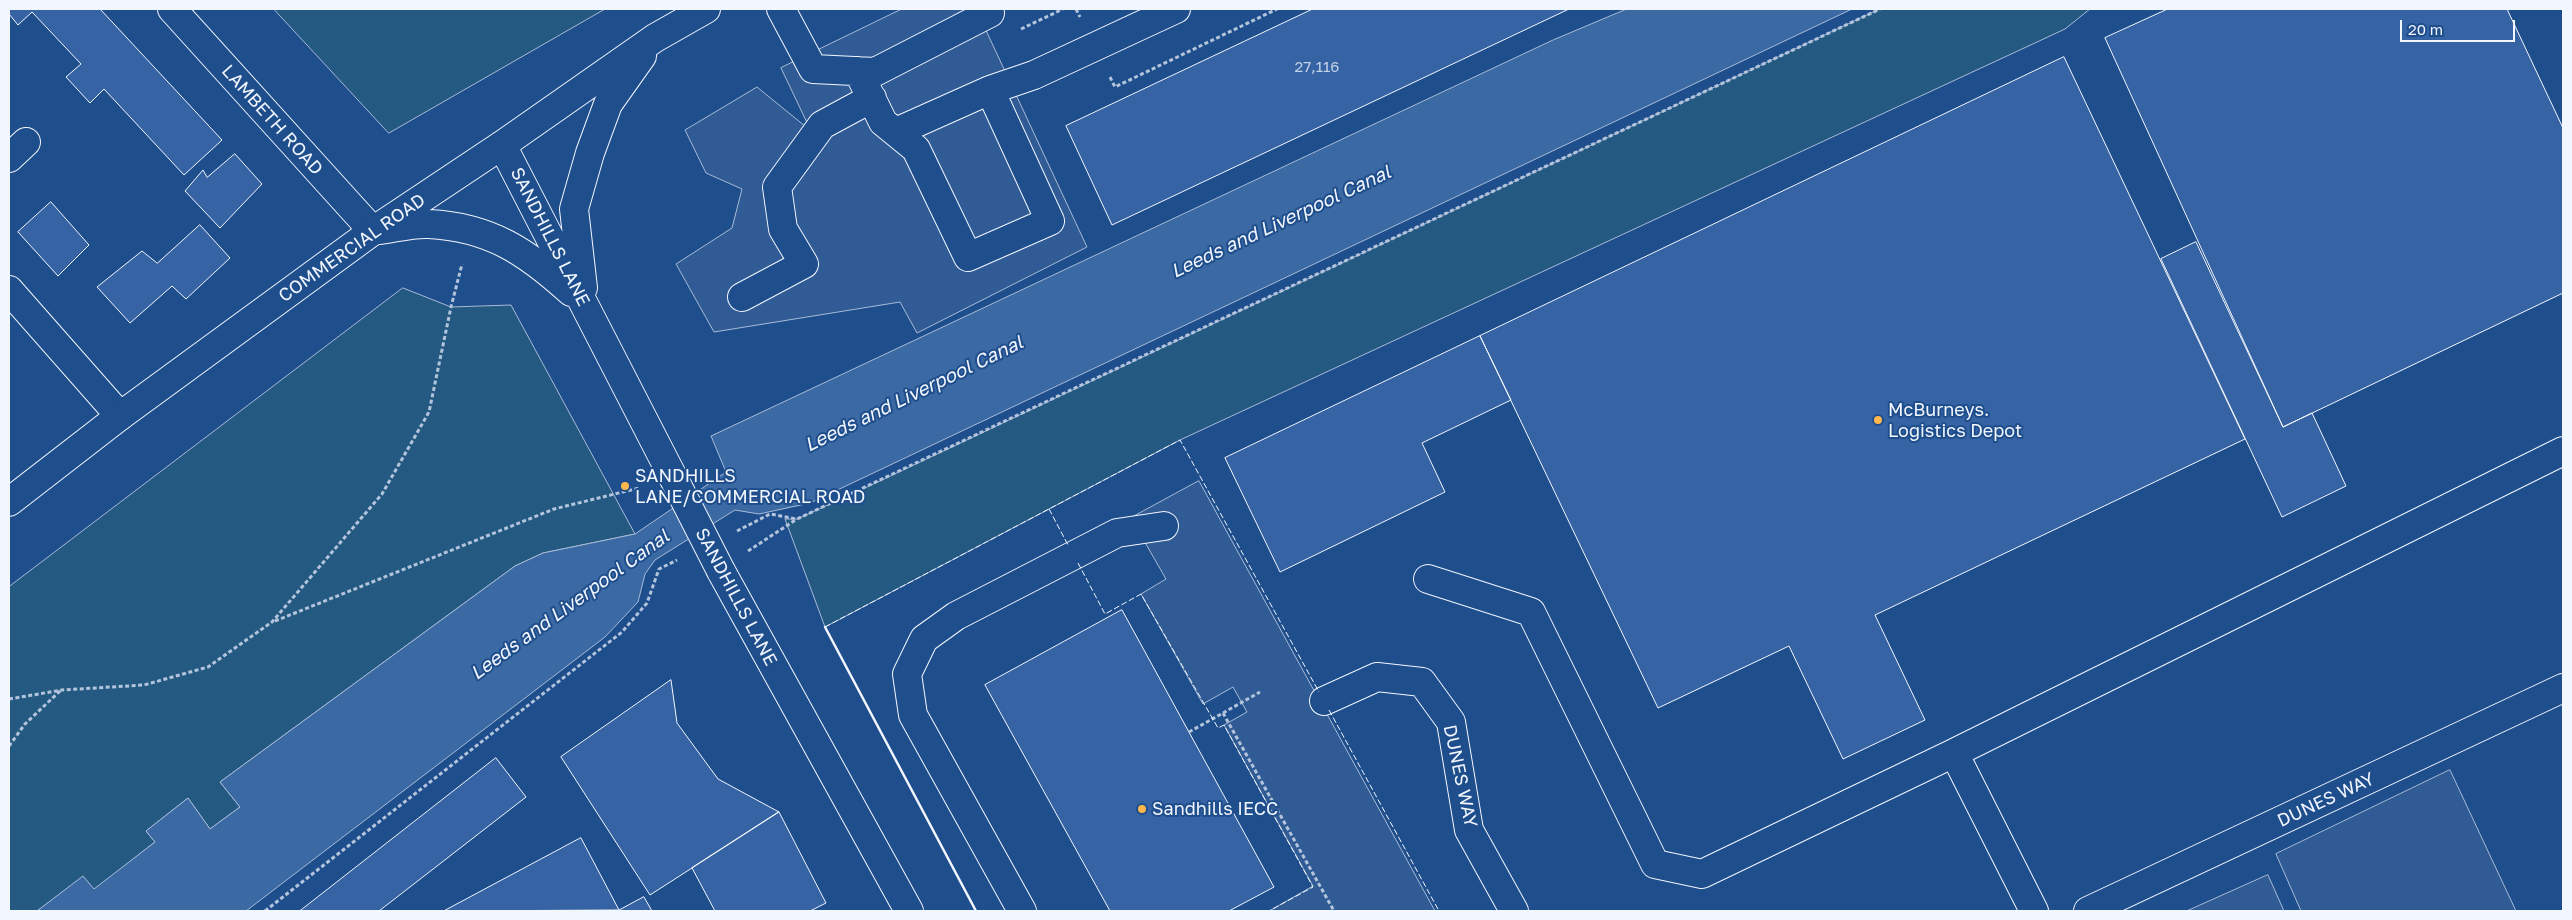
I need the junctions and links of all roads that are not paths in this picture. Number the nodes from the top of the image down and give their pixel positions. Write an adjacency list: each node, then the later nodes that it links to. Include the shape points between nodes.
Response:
1 (172, 9): 12 (main road, LAMBETH ROAD)
2 (706, 9): 6 (main road, COMMERCIAL ROAD)
3 (782, 9): 7 (main road, via 813,69)
4 (1176, 9): 8 (main road, via 1034,75)
5 (990, 13): 7 (main road, via 875,72)
6 (655, 38): 11 (main road, COMMERCIAL ROAD); 15 (main road, via 608,104 574,209)
7 (858, 71): 9 (main road)
8 (990, 90): 10 (main road); 10 (main road, via 1050,221 968,257 916,149)
9 (872, 98): 10 (main road, via 883,122); 14 (main road, via 822,125 778,187 783,229 804,264)
10 (896, 132)
11 (502, 145): 12 (main road, COMMERCIAL ROAD); 15 (main road, SANDHILLS LANE)
12 (373, 231): 15 (main road, via 428,224 471,229 512,245 539,263); 16 (main road, COMMERCIAL ROAD)
13 (9, 290): 16 (main road)
14 (742, 297)
15 (584, 304): 24 (main road, SANDHILLS LANE, bridge, via 721,570)
16 (120, 416): 18 (main road, COMMERCIAL ROAD)
17 (2563, 451): 23 (main road)
18 (9, 502)
19 (1164, 526): 25 (main road, via 1117,533 956,616 924,639 907,674 913,715)
20 (1428, 579): 23 (main road, via 1531,612 1655,864 1702,874)
21 (2563, 688): 28 (main road, DUNES WAY)
22 (1324, 702): 26 (main road, DUNES WAY, via 1377,677 1422,682 1452,722 1469,830)
23 (1954, 753): 27 (main road)
24 (909, 911)
25 (1022, 911)
26 (1514, 911)
27 (2034, 911)
28 (2088, 911)

